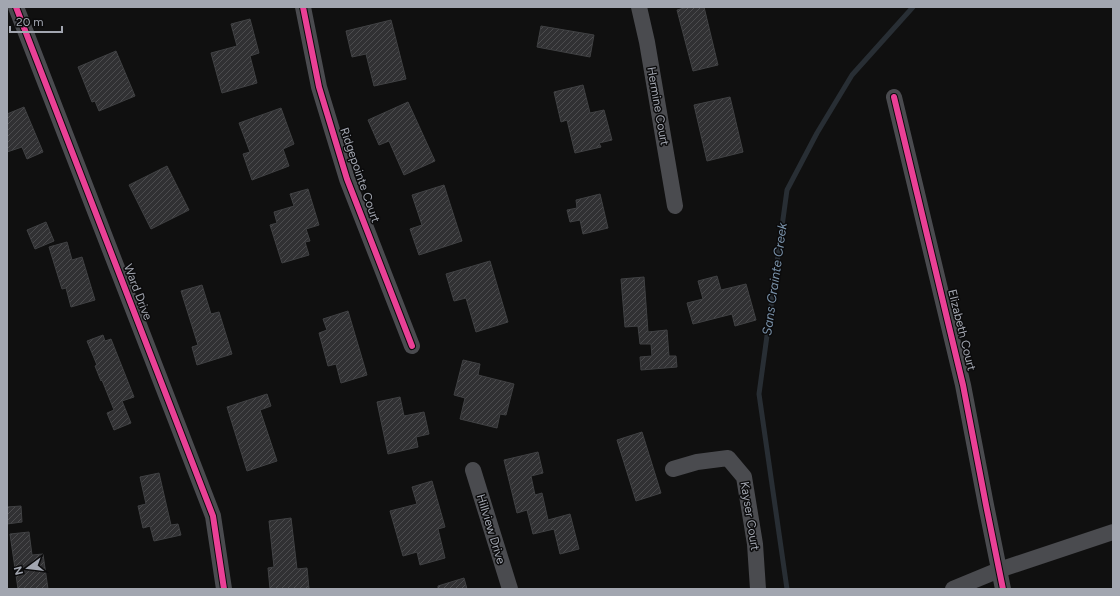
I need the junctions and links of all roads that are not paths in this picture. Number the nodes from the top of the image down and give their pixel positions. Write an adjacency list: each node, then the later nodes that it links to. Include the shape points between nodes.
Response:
1 (16, 7): 11 (street, Ward Drive, via 213,516)
2 (303, 7): 6 (street, Ridgepointe Court, via 319,87 347,179)
3 (639, 7): 5 (street, Hermine Court)
4 (894, 97): 10 (street, Elizabeth Court, via 963,384)
5 (675, 206)
6 (412, 346)
7 (673, 469): 13 (street, Kayser Court, via 696,462 728,458 744,477 756,544)
8 (473, 470): 12 (street, Hillview Drive)
9 (1113, 532): 10 (street)
10 (999, 570): 14 (street); 15 (street, Elizabeth Court)
11 (224, 589)
12 (510, 589)
13 (758, 589)
14 (953, 589)
15 (1003, 589)

